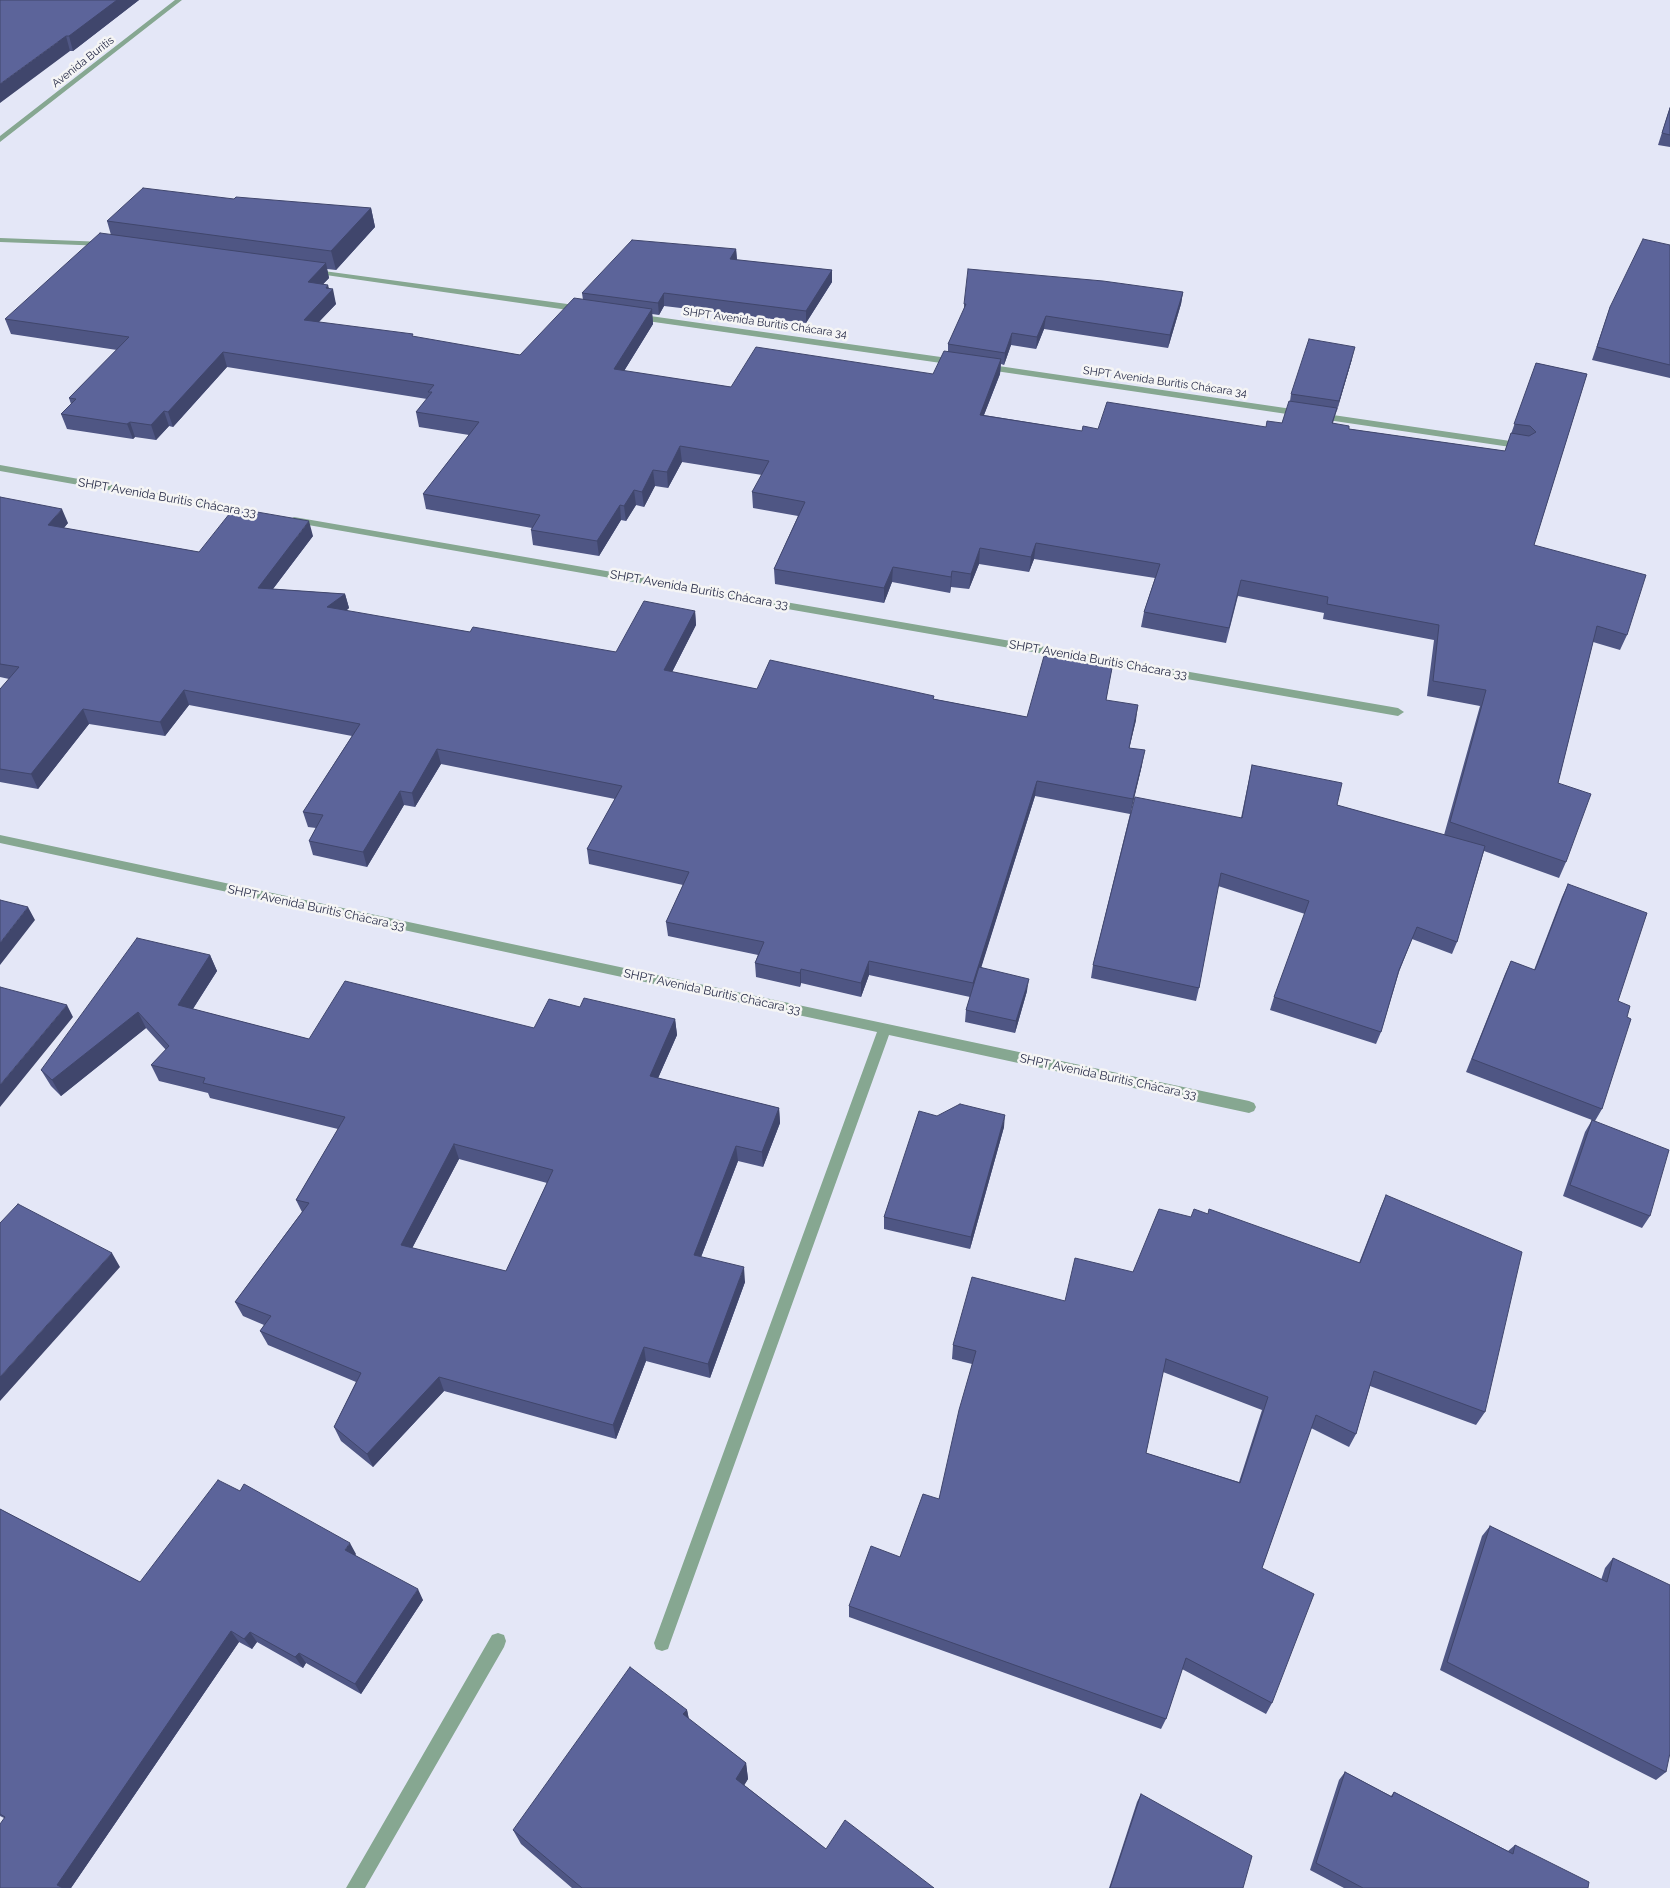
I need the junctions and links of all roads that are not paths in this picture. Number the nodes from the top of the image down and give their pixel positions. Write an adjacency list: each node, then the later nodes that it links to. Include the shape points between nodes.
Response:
1 (179, 0): 2 (street, Avenida Buritis)
2 (0, 140)
3 (0, 240): 4 (street)
4 (119, 244)
5 (306, 270): 6 (street)
6 (590, 310)
7 (629, 316): 8 (street, SHPT Avenida Buritis Chácara 34)
8 (963, 364)
9 (973, 365): 10 (street, SHPT Avenida Buritis Chácara 34)
10 (1524, 446)
11 (0, 468): 12 (street, SHPT Avenida Buritis Chácara 33)
12 (256, 513)
13 (286, 518): 14 (street, SHPT Avenida Buritis Chácara 33)
14 (1398, 712)
15 (0, 840): 16 (street, SHPT Avenida Buritis Chácara 33)
16 (885, 1029): 17 (street, SHPT Avenida Buritis Chácara 33); 19 (street)
17 (1249, 1106)
18 (498, 1641): 20 (street)
19 (662, 1643)
20 (355, 1888)

